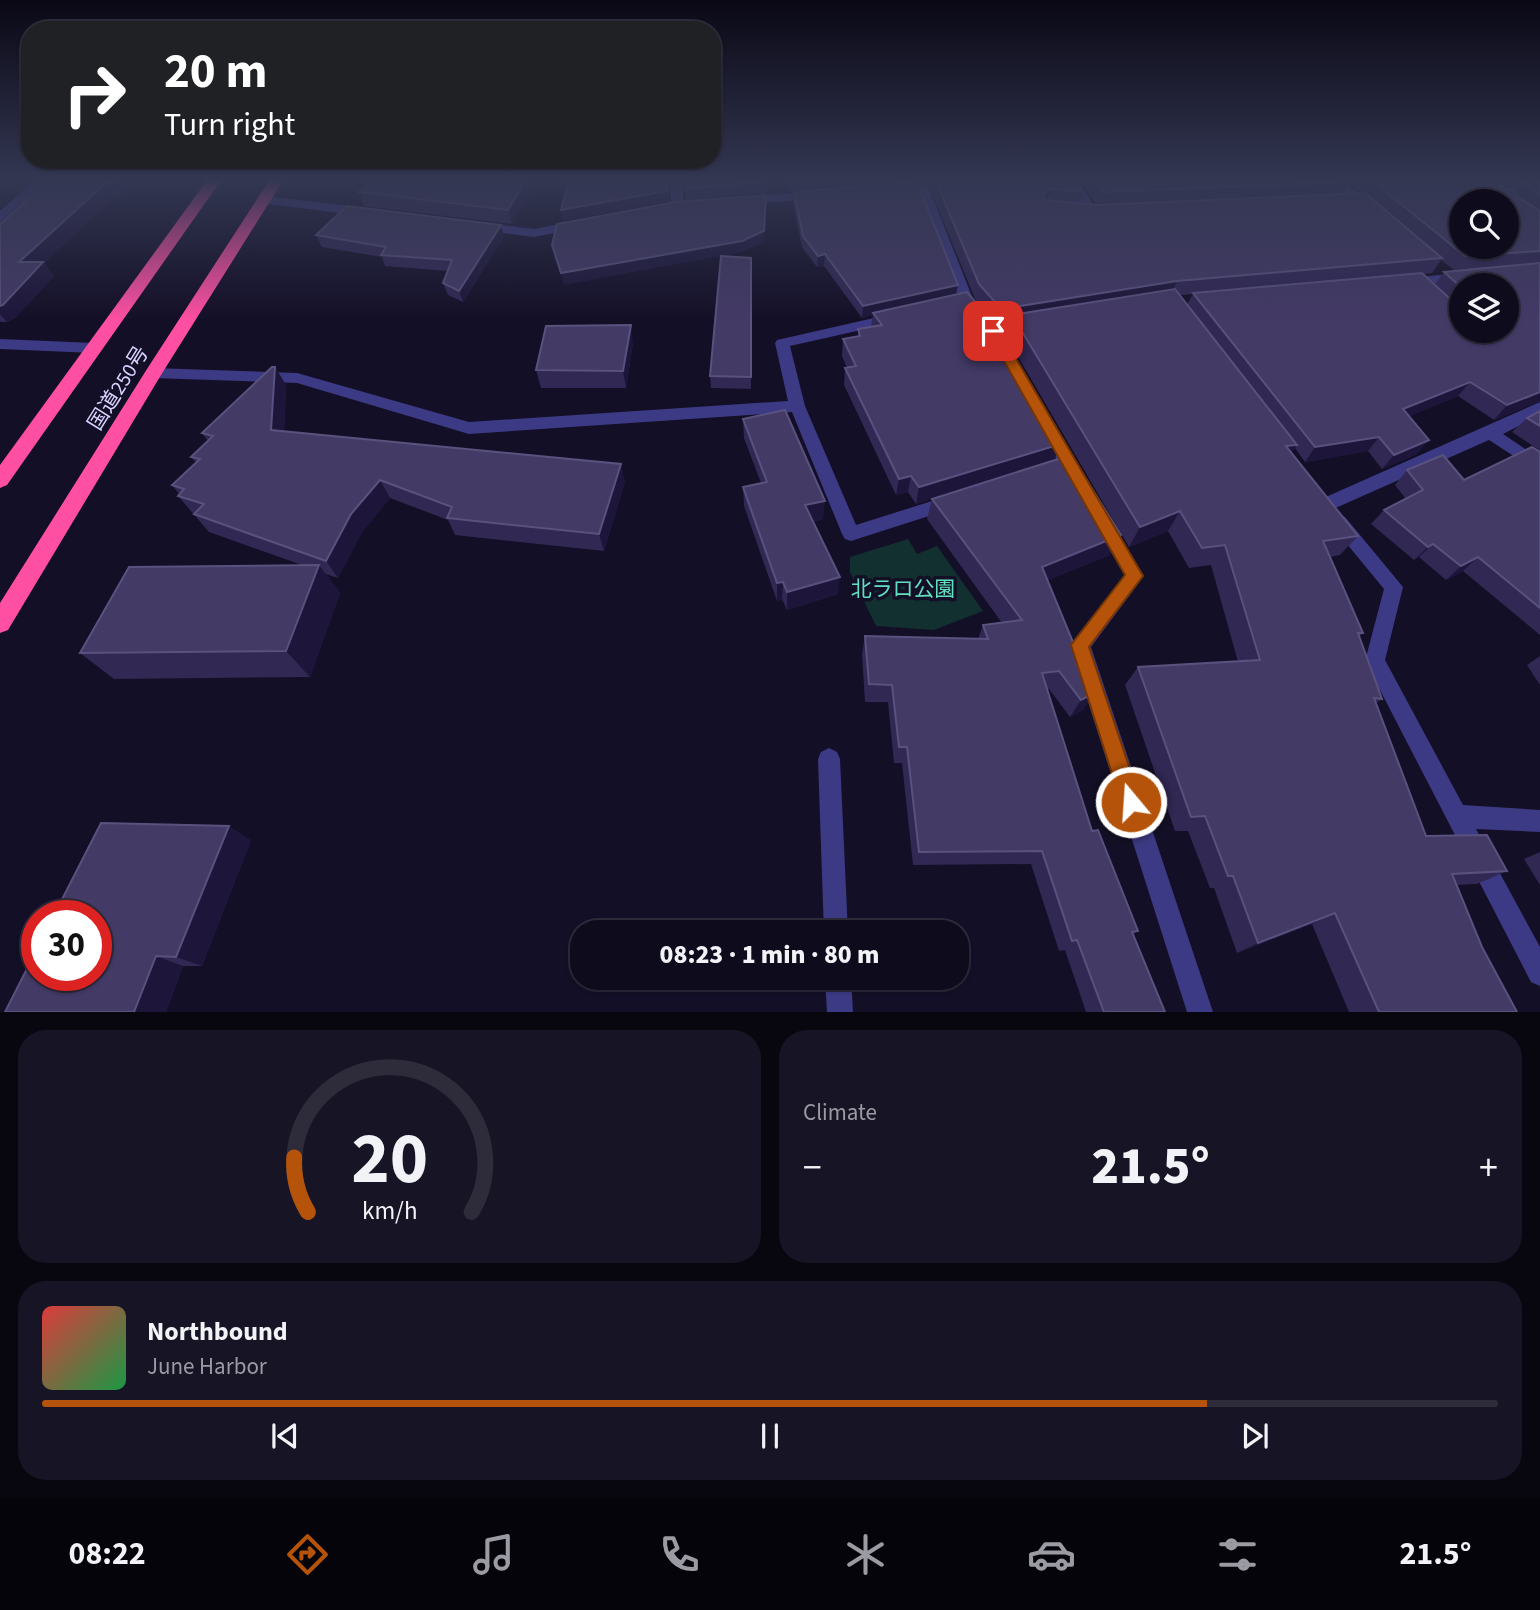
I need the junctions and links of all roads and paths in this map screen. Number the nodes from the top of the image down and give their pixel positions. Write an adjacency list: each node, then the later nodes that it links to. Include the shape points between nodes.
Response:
1 (181, 226): 13 (highway, 国道250号)
2 (247, 226): 14 (highway, 国道250号)
3 (484, 226): 4 (street, via 534,233)
4 (571, 226)
5 (935, 226): 11 (street, via 961,303 997,337)
6 (1449, 274): 7 (street)
7 (1416, 281): 8 (street); 9 (street)
8 (1389, 284)
9 (1434, 298)
10 (914, 313): 15 (street, via 782,343)
11 (1048, 322)
12 (0, 344): 13 (street)
13 (94, 348): 22 (highway, 国道250号)
14 (153, 373): 15 (street, via 297,378 469,428); 26 (highway, 国道250号)
15 (797, 406): 24 (street, via 851,534)
16 (1540, 408): 18 (street)
17 (1041, 416): 19 (street)
18 (1490, 433): 20 (street); 28 (street, via 1321,499 1394,587 1375,661)
19 (1068, 465): 21 (street); 23 (street)
20 (1540, 467)
21 (1043, 473)
22 (0, 480)
23 (1082, 487)
24 (966, 498)
25 (1095, 509): 34 (street, via 1135,576 1080,645)
26 (0, 623)
27 (830, 759): 30 (street)
28 (1457, 816): 29 (street); 31 (street)
29 (1540, 821)
30 (836, 920)
31 (1540, 972)
32 (839, 990): 33 (street)
33 (840, 1012)
34 (1200, 1012)

